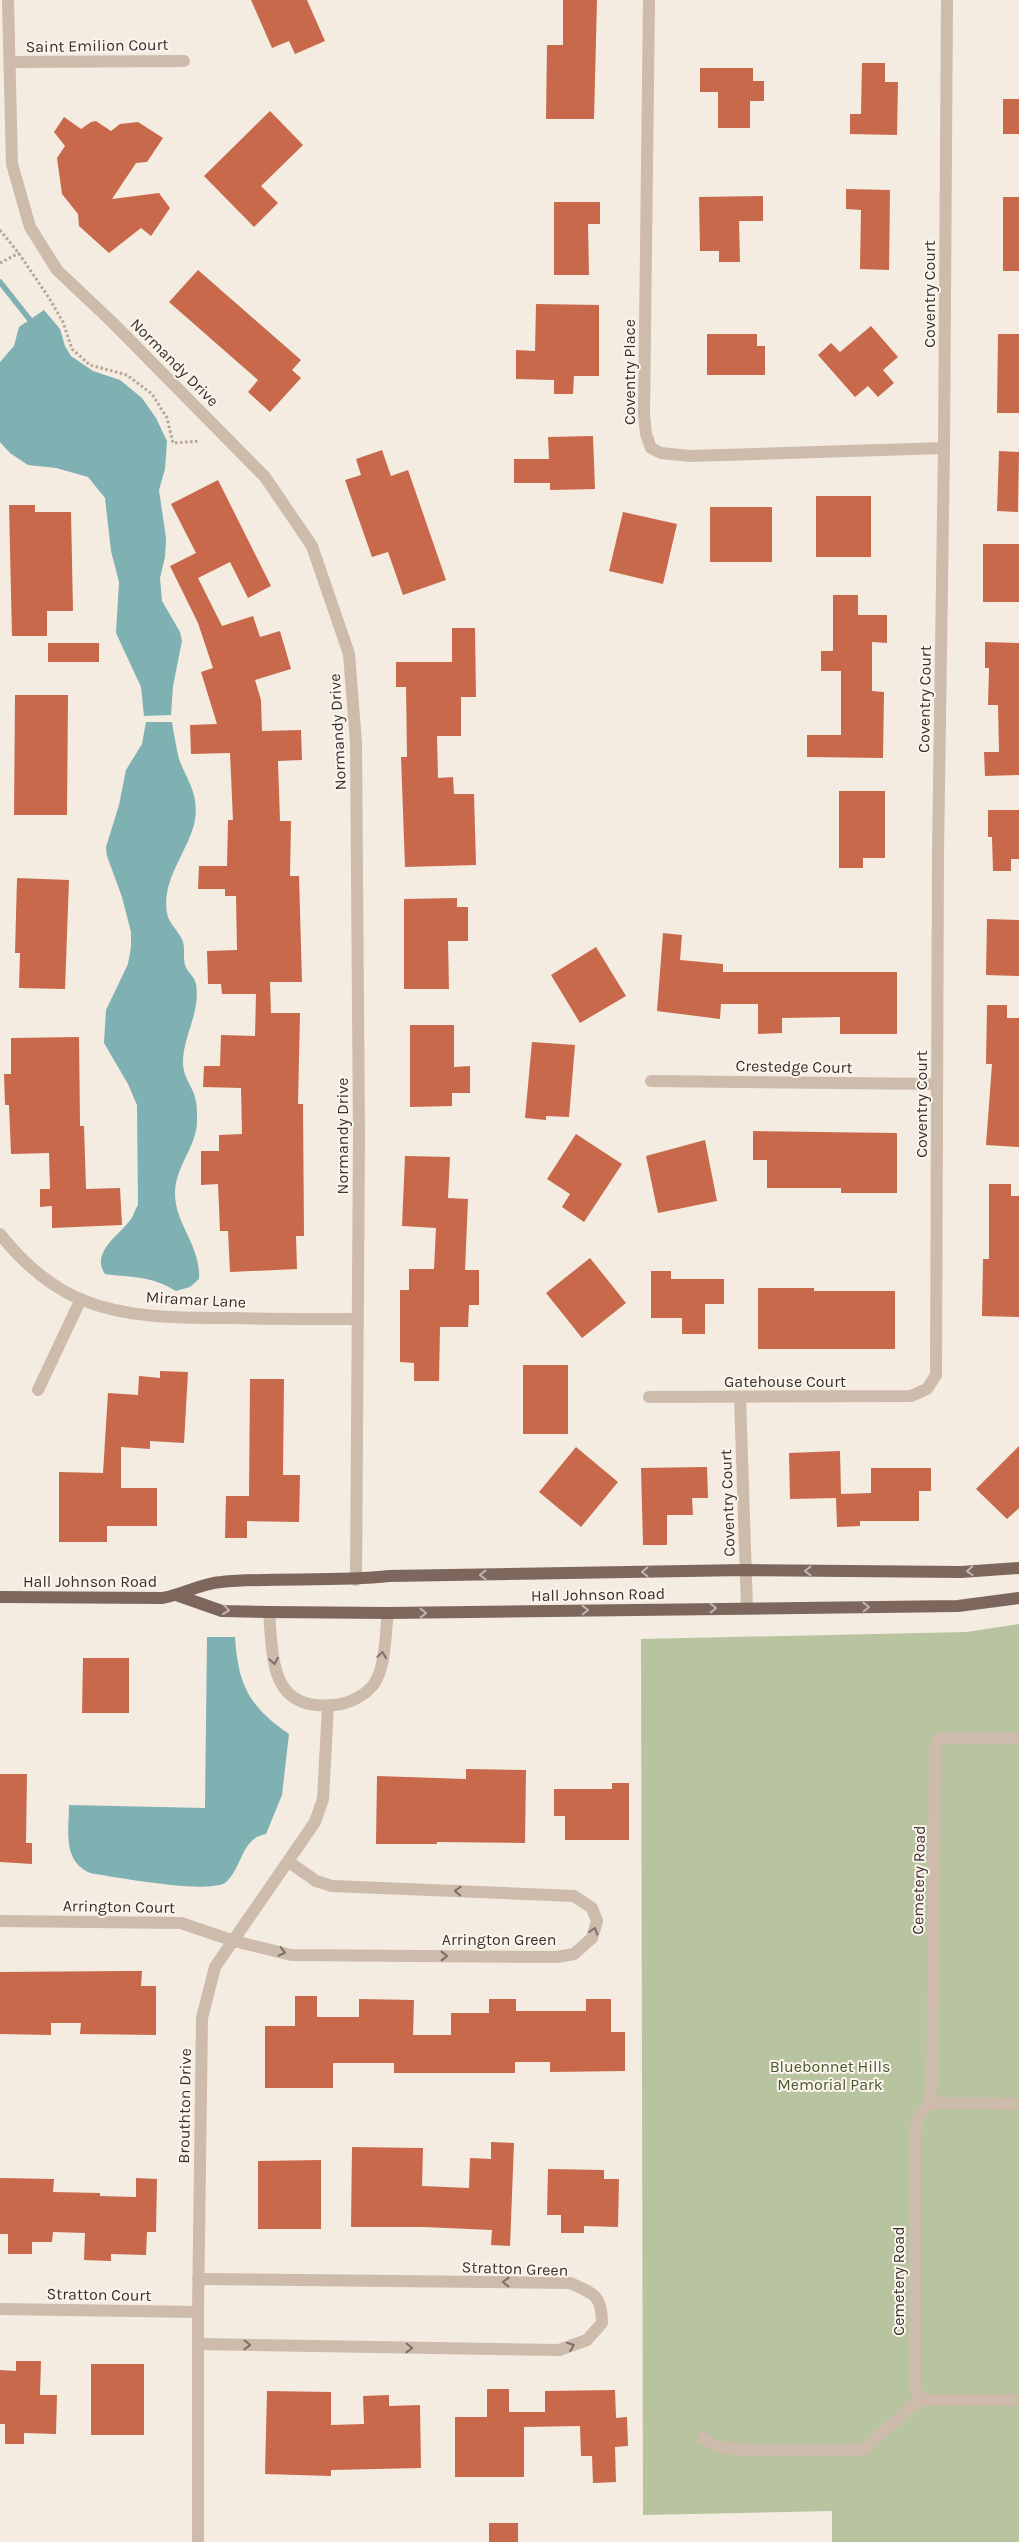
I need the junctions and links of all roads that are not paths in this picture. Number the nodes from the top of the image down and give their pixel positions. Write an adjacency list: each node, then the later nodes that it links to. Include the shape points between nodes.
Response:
1 (8, 0): 5 (street, Normandy Drive)
2 (648, 0): 6 (street, Coventry Place, via 644,414 651,448 661,453 690,456)
3 (947, 0): 6 (street, Coventry Court)
4 (184, 61): 5 (street, Saint Emilion Court)
5 (10, 62): 11 (street, Normandy Drive, via 12,164 30,227 57,270 265,477 312,546 349,654 356,743)
6 (944, 448): 8 (street, Coventry Court)
7 (651, 1081): 8 (street, Crestedge Court)
8 (937, 1084): 13 (street, Coventry Court, via 936,1375 928,1389)
9 (0, 1234): 10 (street, Miramar Lane, via 43,1278)
10 (81, 1300): 11 (street, Miramar Lane, via 162,1318); 12 (street)
11 (357, 1320): 18 (street, Normandy Drive)
12 (38, 1390)
13 (921, 1393): 15 (street, Gatehouse Court, via 827,1398)
14 (649, 1397): 15 (street, Gatehouse Court)
15 (740, 1397): 17 (street, Coventry Court)
16 (1019, 1568): 17 (main road, Hall Johnson Road, one-way to 17, via 961,1572)
17 (746, 1570): 18 (main road, Hall Johnson Road, one-way to 18, via 389,1576); 22 (street, Coventry Court)
18 (356, 1580): 19 (main road, Hall Johnson Road, via 218,1582)
19 (179, 1596): 20 (main road, Hall Johnson Road); 23 (main road, Hall Johnson Road, one-way to 23, via 222,1611)
20 (0, 1597)
21 (1019, 1598): 22 (main road, Hall Johnson Road, one-way to 21, via 958,1606)
22 (747, 1608): 24 (main road, Hall Johnson Road, one-way to 22)
23 (269, 1612): 24 (main road, Hall Johnson Road); 25 (street, one-way to 25, via 274,1665 282,1685 296,1700 315,1707)
24 (388, 1613): 25 (street, one-way to 24, via 355,1700 374,1684 380,1669)
25 (328, 1706): 27 (street, Brouthton Drive, via 324,1799 316,1822)
26 (1019, 1738): 30 (street, Cemetery Road, via 939,1738 935,1750 932,2084)
27 (289, 1862): 29 (street, Brouthton Drive); 29 (street, Arrington Green, one-way to 27, via 291,1954 557,1957 574,1954 592,1938 597,1921 592,1908 574,1896 332,1886 316,1880)
28 (0, 1921): 29 (street, Arrington Court, via 181,1923)
29 (234, 1941): 32 (street, Brouthton Drive, via 216,1967 202,2018)
30 (929, 2103): 31 (street); 36 (street, Cemetery Road, via 917,2120 915,2134 914,2391)
31 (1019, 2104)
32 (198, 2279): 34 (street, Brouthton Drive); 35 (street, Stratton Green, one-way to 32, via 559,2350 588,2340 602,2323 602,2304 592,2293 570,2283)
33 (0, 2309): 34 (street, Stratton Court)
34 (198, 2312): 35 (street, Brouthton Drive)
35 (198, 2344): 39 (street, Brouthton Drive)
36 (924, 2400): 37 (street); 38 (street, via 914,2404 863,2450 740,2450 716,2446)
37 (1019, 2400)
38 (703, 2438)
39 (198, 2542)

